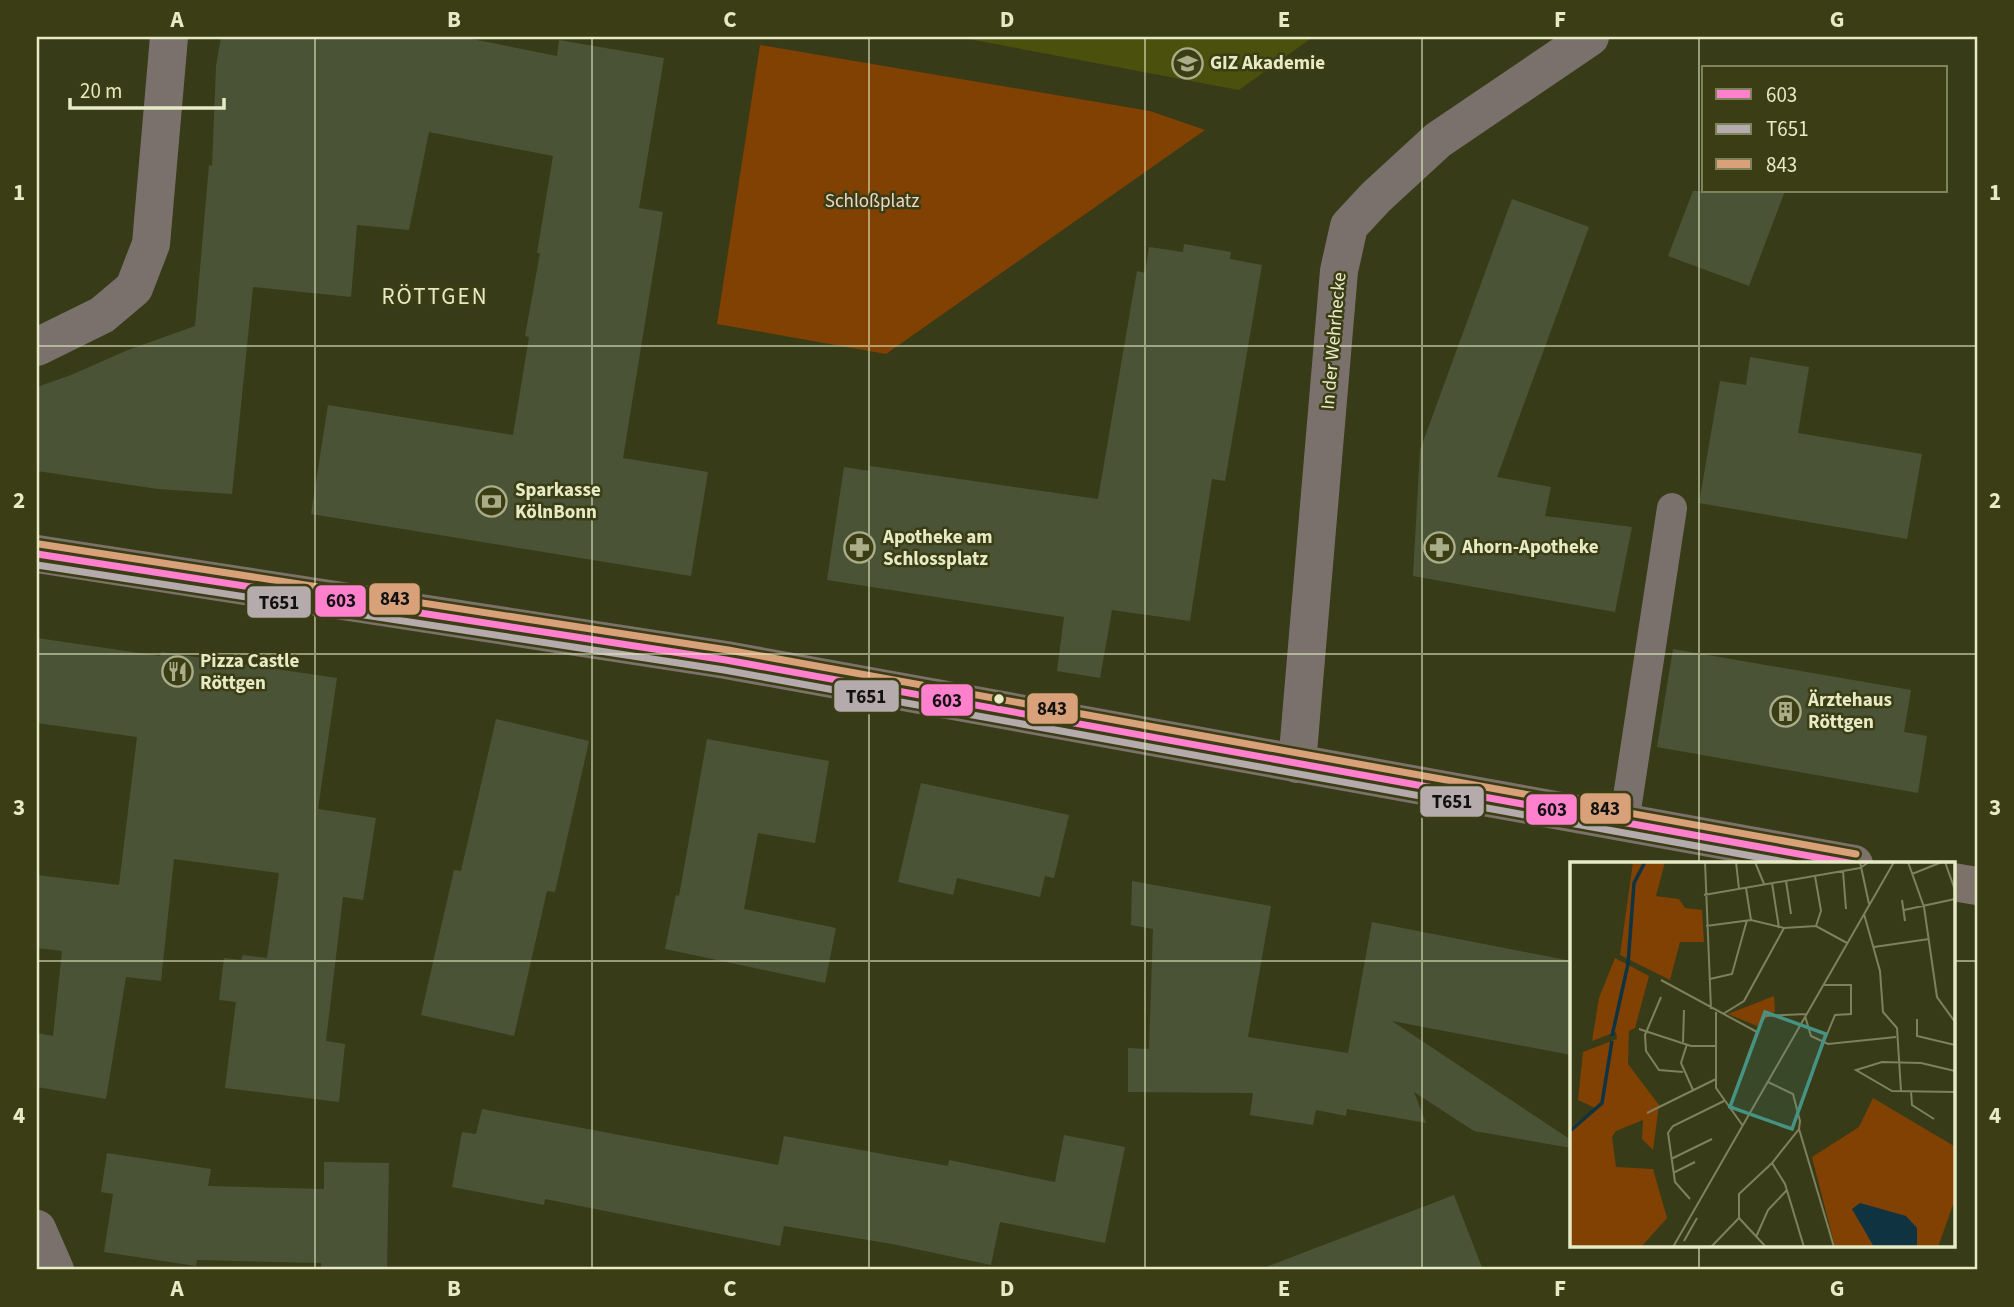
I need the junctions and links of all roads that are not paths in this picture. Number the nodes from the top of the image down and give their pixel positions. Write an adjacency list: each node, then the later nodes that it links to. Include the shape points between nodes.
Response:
1 (169, 37): 3 (street, via 151,244 134,288 102,315)
2 (1590, 37): 6 (street, In der Wehrhecke, via 1438,141 1349,226 1339,271)
3 (37, 347)
4 (1672, 508): 7 (lane)
5 (37, 554): 6 (main road, via 726,660)
6 (1297, 764): 7 (main road)
7 (1625, 823): 8 (main road)
8 (1843, 862)
9 (1954, 882): 10 (main road)
10 (1977, 886)
11 (37, 1229): 12 (street)
12 (55, 1270)

